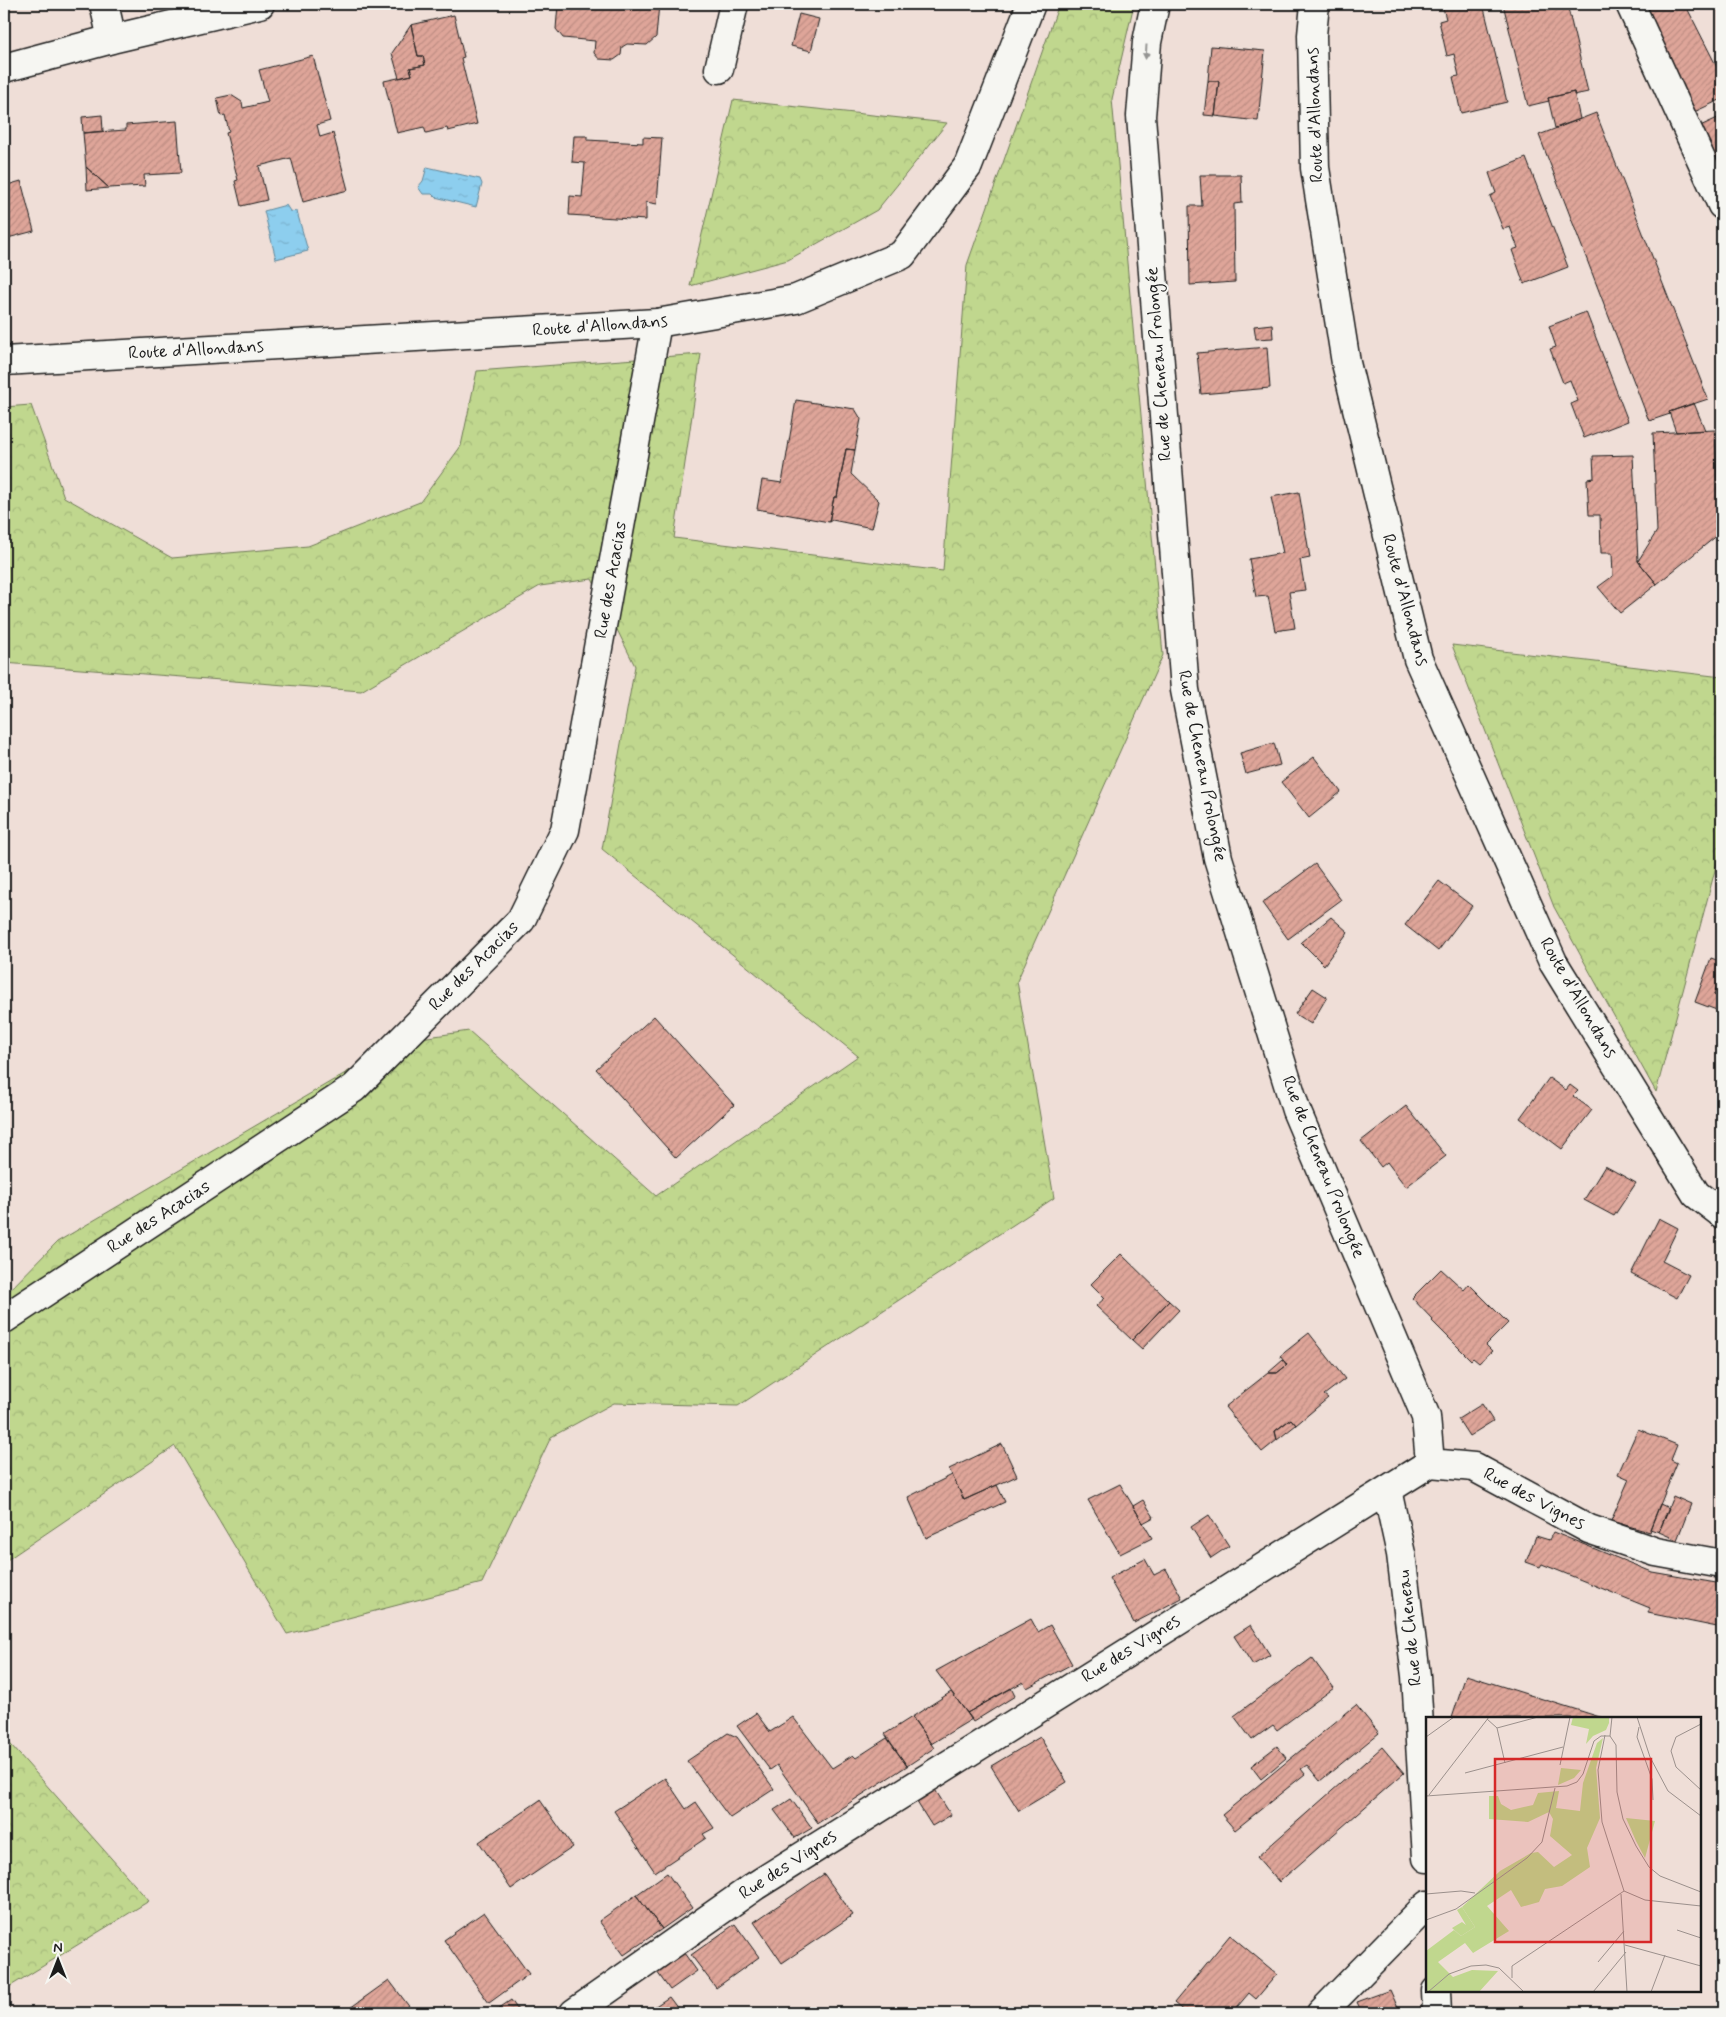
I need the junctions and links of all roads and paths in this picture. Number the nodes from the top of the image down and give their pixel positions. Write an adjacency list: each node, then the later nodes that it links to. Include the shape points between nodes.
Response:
1 (104, 4): 8 (street)
2 (260, 4): 8 (street)
3 (734, 4): 10 (street)
4 (1031, 4): 12 (street, Route d'Allondans, via 968,166 902,255 796,299)
5 (1155, 4): 16 (street, Rue de Cheneau Prolongée, one-way to 16, via 1147,42 1141,116 1185,690 1218,858 1296,1110 1426,1417)
6 (1315, 4): 14 (street, Route d'Allondans, via 1312,35 1315,168 1346,363 1418,659 1553,962 1696,1194)
7 (1630, 4): 11 (street)
8 (112, 39): 9 (street)
9 (4, 68)
10 (719, 69)
11 (1722, 205)
12 (658, 324): 13 (street, Route d'Allondans); 15 (street, Rue des Acacias, via 565,830 521,920 354,1088)
13 (4, 361)
14 (1722, 1214)
15 (4, 1319)
16 (1430, 1463): 17 (street, Rue des Vignes); 18 (street, Rue des Vignes, via 1474,1467 1590,1530 1656,1552)
17 (1387, 1490): 19 (street, Rue de Cheneau, via 1401,1554 1416,1676); 22 (street, Rue des Vignes, via 754,1886)
18 (1722, 1564)
19 (1426, 1841)
20 (1426, 1906): 23 (street)
21 (1436, 1992): 24 (street)
22 (574, 2013)
23 (1321, 2013)
24 (1437, 2013)

